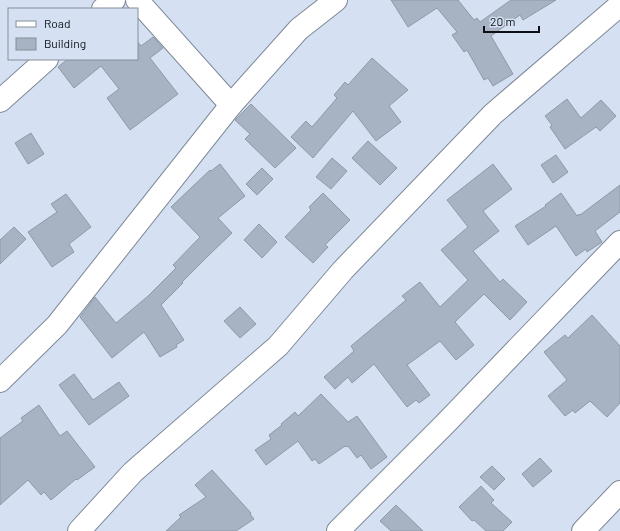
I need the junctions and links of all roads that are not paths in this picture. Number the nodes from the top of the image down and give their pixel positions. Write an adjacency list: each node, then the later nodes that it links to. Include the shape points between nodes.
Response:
1 (114, 0): 5 (street)
2 (138, 0): 8 (street)
3 (336, 0): 8 (street, via 299,29)
4 (620, 5): 12 (street, via 493,114 343,270 278,346 133,472)
5 (104, 8)
6 (46, 60): 7 (street)
7 (0, 101)
8 (231, 104): 10 (street, via 57,325)
9 (620, 242): 13 (street)
10 (0, 381)
11 (620, 492): 14 (street)
12 (79, 531)
13 (338, 531)
14 (583, 531)

